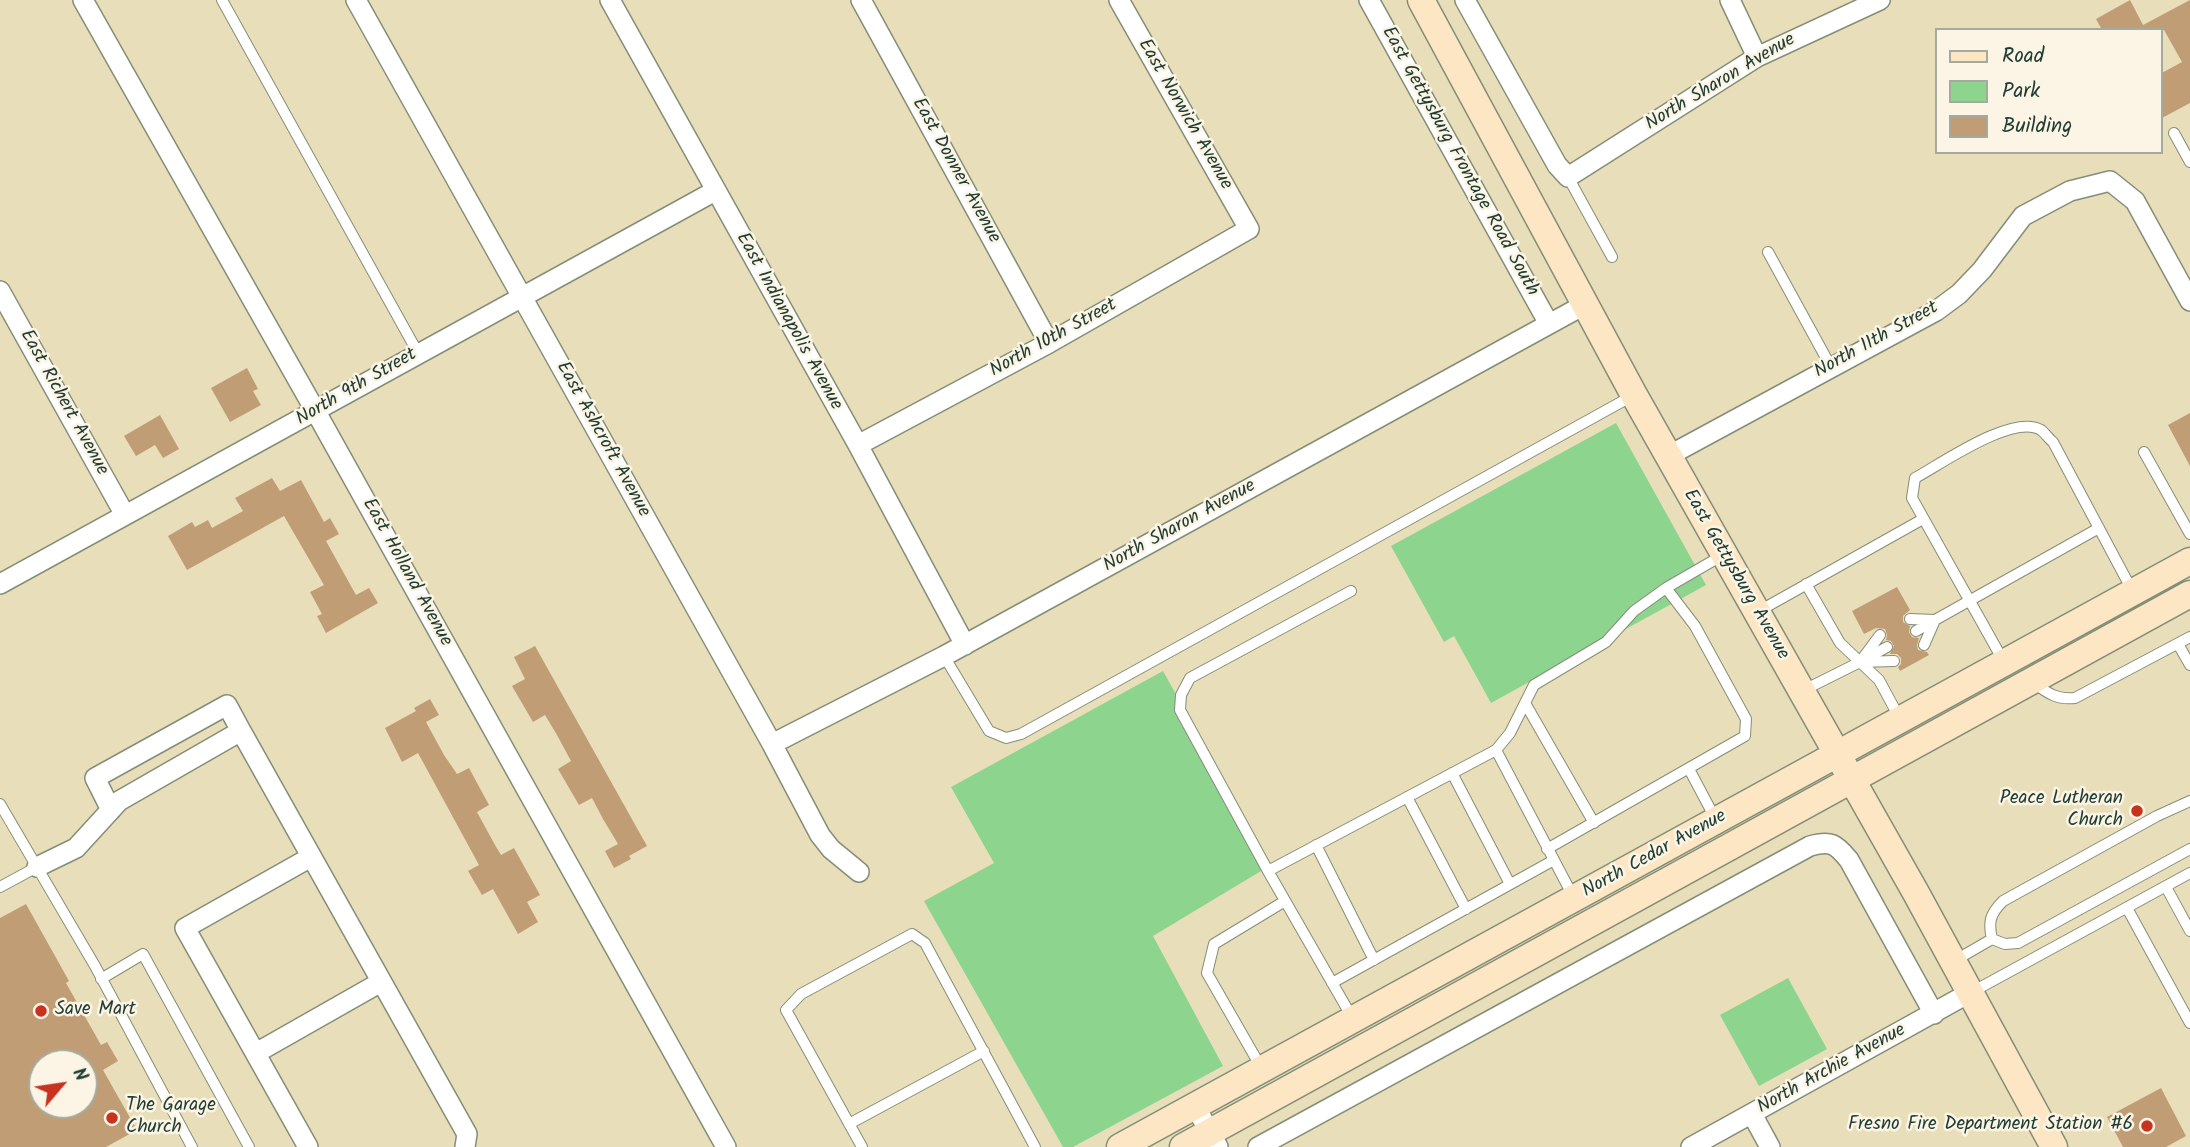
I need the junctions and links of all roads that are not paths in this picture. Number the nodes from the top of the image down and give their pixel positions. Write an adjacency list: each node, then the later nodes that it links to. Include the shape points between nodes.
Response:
1 (83, 0): 29 (street, East Holland Avenue)
2 (222, 0): 26 (lane)
3 (356, 0): 21 (street, East Ashcroft Avenue)
4 (610, 0): 16 (street, East Indianapolis Avenue)
5 (861, 0): 25 (street, East Donner Avenue)
6 (1119, 0): 17 (street, East Norwich Avenue)
7 (1369, 0): 24 (street, East Gettysburg Frontage Road South)
8 (1421, 0): 23 (main road, East Gettysburg Avenue)
9 (1465, 0): 15 (street, via 1556,165)
10 (1730, 0): 12 (street)
11 (1880, 0): 12 (street, North Sharon Avenue)
12 (1758, 57): 15 (street, North Sharon Avenue)
13 (2174, 133): 14 (lane)
14 (2190, 162)
15 (1568, 177): 19 (lane)
16 (715, 191): 21 (street, North 9th Street); 30 (street, East Indianapolis Avenue)
17 (1249, 229): 25 (street, North 10th Street)
18 (1768, 252): 27 (lane)
19 (1612, 257)
20 (0, 291): 33 (street, East Richert Avenue)
21 (522, 299): 26 (street, North 9th Street); 66 (street, East Ashcroft Avenue)
22 (2190, 301): 27 (street, North 11th Street, via 2135,201 2110,181 2070,191 2022,216 1959,294 1936,311)
23 (1584, 305): 24 (street, North Sharon Avenue); 28 (main road, East Gettysburg Avenue)
24 (1549, 324): 53 (street, North Sharon Avenue)
25 (1049, 343): 30 (street, North 10th Street)
26 (418, 353): 29 (street, North 9th Street)
27 (1831, 366): 32 (street, North 11th Street)
28 (1634, 395): 32 (main road, East Gettysburg Avenue); 56 (lane, via 1021,734 1006,738 989,732)
29 (316, 412): 33 (street, North 9th Street); 117 (street, East Holland Avenue)
30 (858, 445): 53 (street, East Indianapolis Avenue)
31 (2144, 452): 36 (lane)
32 (1668, 456): 37 (main road, East Gettysburg Avenue)
33 (125, 515): 39 (street, North 9th Street)
34 (1923, 519): 35 (lane, via 1912,498 1914,478 1999,431 2019,427 2040,429 2053,442); 40 (lane); 45 (lane)
35 (2099, 528): 43 (lane); 45 (lane)
36 (2190, 534)
37 (1724, 555): 41 (lane); 46 (main road, East Gettysburg Avenue)
38 (2190, 561): 43 (main road, North Cedar Avenue)
39 (0, 584)
40 (1806, 584): 46 (lane); 58 (lane, via 1840,643)
41 (1666, 588): 63 (lane, via 1634,611 1606,642 1534,685); 69 (lane, via 1695,626 1746,719 1745,736)
42 (1351, 591): 84 (lane, via 1190,678 1181,695 1180,710)
43 (2133, 592): 59 (main road, North Cedar Avenue)
44 (2190, 594): 61 (main road, North Cedar Avenue)
45 (1969, 601): 48 (lane); 59 (lane)
46 (1756, 612): 62 (main road, East Gettysburg Avenue)
47 (1910, 620): 48 (lane)
48 (1935, 620): 49 (lane); 54 (lane)
49 (1916, 631)
50 (1880, 635): 58 (lane)
51 (2190, 637): 52 (lane)
52 (2178, 644): 60 (lane); 61 (lane, via 2075,698 2050,695)
53 (965, 645): 56 (street, North Sharon Avenue)
54 (1924, 645)
55 (1887, 647): 58 (lane)
56 (944, 656): 66 (street, North Sharon Avenue)
57 (1894, 661): 58 (lane)
58 (1860, 662): 62 (lane); 64 (lane, via 1879,680)
59 (2004, 663): 64 (main road, North Cedar Avenue)
60 (2190, 666)
61 (2031, 681): 71 (main road, North Cedar Avenue)
62 (1802, 692): 68 (main road, East Gettysburg Avenue)
63 (1525, 703): 67 (lane); 77 (lane)
64 (1901, 720): 68 (main road, North Cedar Avenue)
65 (241, 731): 75 (street, via 119,801); 75 (street, via 227,705 95,778); 81 (street)
66 (772, 744): 85 (street, East Ashcroft Avenue, via 820,835)
67 (1496, 750): 70 (lane); 79 (lane)
68 (1838, 755): 71 (main road, East Gettysburg Avenue); 76 (main road, North Cedar Avenue)
69 (1689, 769): 76 (lane); 77 (lane)
70 (1452, 773): 72 (lane); 87 (lane)
71 (1852, 780): 97 (main road, East Gettysburg Avenue); 98 (main road, North Cedar Avenue)
72 (1407, 797): 78 (lane); 93 (lane)
73 (2190, 801): 95 (lane, via 2003,901 1988,923)
74 (0, 804): 83 (lane)
75 (111, 810): 83 (street, via 76,848)
76 (1717, 821): 90 (main road, North Cedar Avenue)
77 (1594, 823): 79 (lane)
78 (1316, 845): 84 (lane); 96 (lane)
79 (1547, 849): 82 (lane)
80 (2190, 849): 95 (lane, via 2018,943)
81 (312, 857): 100 (street); 107 (street, via 186,928)
82 (1554, 860): 87 (lane); 90 (lane)
83 (37, 867): 88 (lane); 99 (lane)
84 (1268, 871): 91 (lane)
85 (859, 872)
86 (2190, 873): 89 (lane)
87 (1510, 884): 93 (lane)
88 (0, 887)
89 (2166, 887): 92 (lane); 94 (lane)
90 (1574, 899): 98 (main road, via 1575,913 1569,920 1512,957); 104 (main road, North Cedar Avenue)
91 (1286, 901): 101 (lane); 108 (lane, via 1214,944 1208,973)
92 (2127, 908): 102 (lane); 105 (lane)
93 (1466, 909): 96 (lane)
94 (2190, 931)
95 (1992, 939): 97 (lane)
96 (1374, 960): 101 (lane)
97 (1954, 961): 102 (main road, East Gettysburg Avenue)
98 (1499, 974): 112 (main road, North Cedar Avenue)
99 (101, 979): 114 (lane); 115 (lane, via 143,954)
100 (382, 982): 107 (street); 113 (street, via 467,1134)
101 (1332, 983): 104 (lane)
102 (1971, 992): 103 (street, North Archie Avenue); 125 (main road, East Gettysburg Avenue)
103 (1934, 1014): 110 (street, North Archie Avenue); 122 (street, via 1849,860 1838,846 1824,842)
104 (1353, 1019): 108 (main road, North Cedar Avenue)
105 (2190, 1023)
106 (984, 1051): 111 (lane); 111 (lane, via 925,943 912,933 801,994 786,1010); 119 (lane)
107 (256, 1054): 116 (street)
108 (1262, 1069): 109 (main road, North Cedar Avenue)
109 (1195, 1106): 112 (street); 120 (main road, North Cedar Avenue)
110 (1752, 1114): 123 (street, North Archie Avenue); 124 (street)
111 (849, 1124): 118 (lane)
112 (1214, 1140): 121 (main road, North Cedar Avenue)
113 (462, 1145)
114 (192, 1147)
115 (249, 1147)
116 (308, 1147)
117 (726, 1147)
118 (862, 1147)
119 (1035, 1147)
120 (1120, 1147)
121 (1183, 1147)
122 (1258, 1147)
123 (1691, 1147)
124 (1770, 1147)
125 (2054, 1147)

